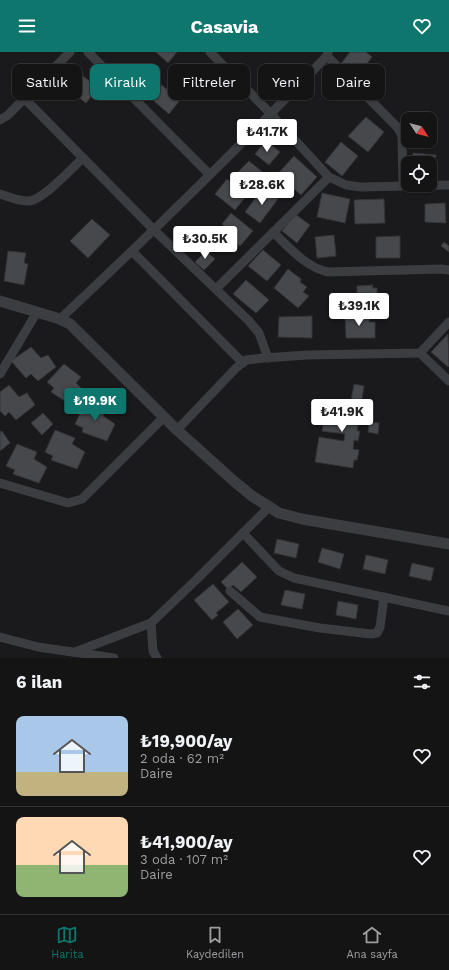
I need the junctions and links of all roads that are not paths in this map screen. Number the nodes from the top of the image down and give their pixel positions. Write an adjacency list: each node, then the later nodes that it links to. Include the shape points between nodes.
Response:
1 (70, 52): 5 (street)
2 (88, 52): 12 (street)
3 (210, 52): 8 (street)
4 (328, 54): 8 (street); 10 (street, via 398,128 402,136)
5 (58, 64)
6 (22, 100): 9 (street)
7 (26, 100): 11 (street)
8 (271, 114): 12 (street); 13 (street)
9 (0, 120)
10 (403, 156)
11 (83, 158): 17 (street, via 45,193 31,201); 18 (street)
12 (209, 174): 18 (street)
13 (329, 177): 16 (street, via 346,185 361,187); 19 (street)
14 (437, 185): 15 (street)
15 (449, 185)
16 (401, 186)
17 (0, 194)
18 (154, 230): 20 (street); 22 (street)
19 (273, 232): 21 (street, via 318,270); 22 (street)
20 (132, 251): 25 (street); 29 (street)
21 (449, 270)
22 (216, 289): 28 (street, via 259,333)
23 (0, 301): 24 (street)
24 (37, 312): 25 (street); 30 (street)
25 (60, 319): 32 (street, via 70,324)
26 (449, 322): 27 (street)
27 (420, 353): 28 (street); 31 (street)
28 (268, 358): 29 (street, via 246,360)
29 (243, 363): 33 (street)
30 (0, 374)
31 (449, 381)
32 (164, 417): 33 (street); 34 (street, via 82,499 68,503)
33 (177, 430): 35 (street, via 235,482)
34 (0, 484)
35 (269, 507): 36 (street); 37 (street, via 279,513 302,519)
36 (243, 533): 39 (street, via 279,571 294,578); 41 (street)
37 (449, 544)
38 (230, 592): 39 (street, via 260,617 371,634 377,633 380,627)
39 (384, 597): 40 (street)
40 (449, 611)
41 (151, 623): 43 (street); 45 (street, via 153,651)
42 (0, 637): 43 (street, via 38,647)
43 (75, 652): 44 (street)
44 (114, 658)
45 (157, 658)

